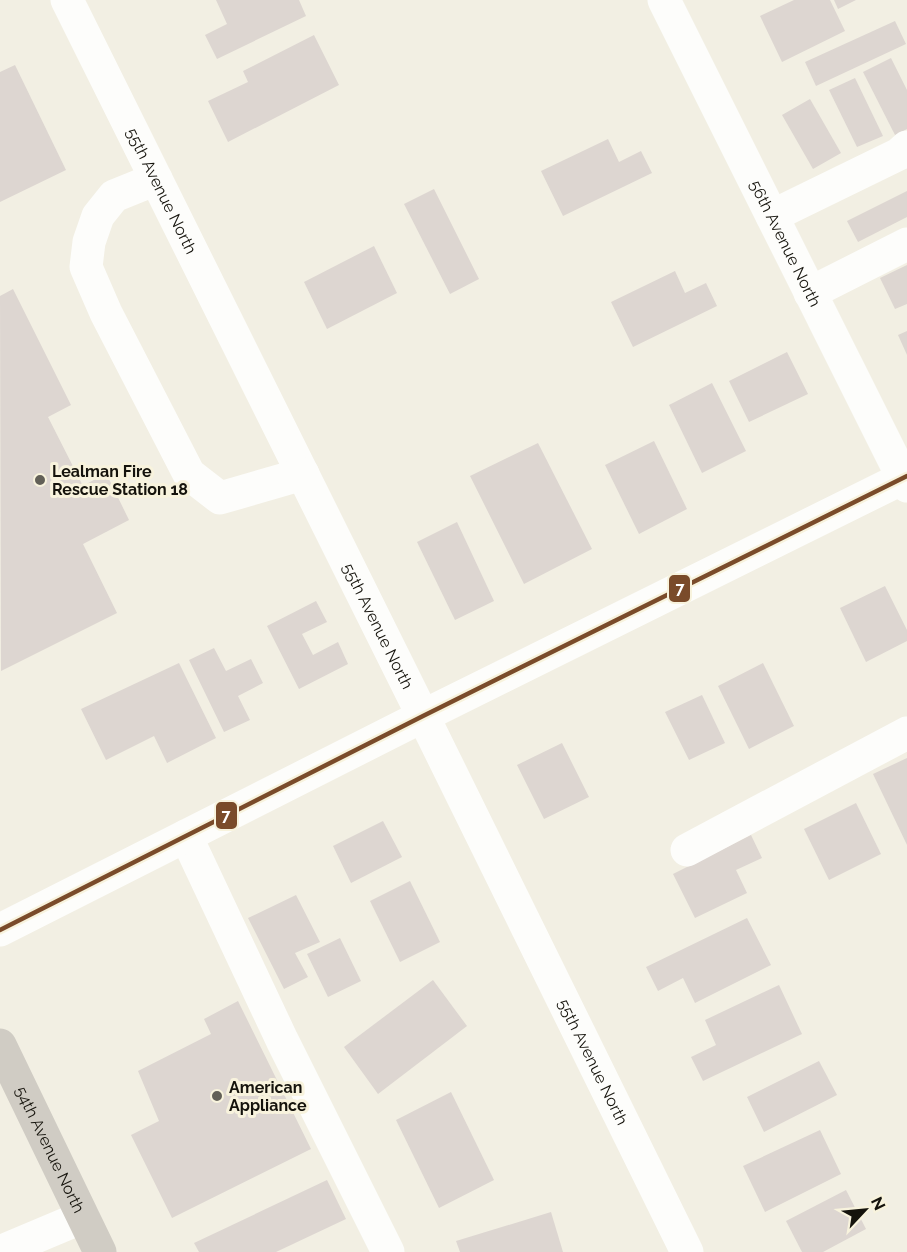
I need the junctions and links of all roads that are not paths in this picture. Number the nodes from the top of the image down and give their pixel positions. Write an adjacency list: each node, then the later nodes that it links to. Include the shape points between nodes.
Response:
1 (67, 0): 4 (street, 55th Avenue North)
2 (664, 0): 5 (street, 56th Avenue North)
3 (907, 147): 5 (street)
4 (156, 179): 8 (street, 55th Avenue North); 8 (street, via 114,196 98,216 88,242 86,267 106,313 189,474 220,498)
5 (772, 216): 7 (street, 56th Avenue North)
6 (907, 244): 7 (street)
7 (810, 292): 9 (street, 56th Avenue North)
8 (303, 474): 10 (street, 55th Avenue North)
9 (906, 480): 10 (street)
10 (423, 716): 12 (street); 20 (street, 55th Avenue North)
11 (907, 733): 13 (street)
12 (186, 836): 14 (street); 19 (street)
13 (687, 850)
14 (0, 930)
15 (2, 1052): 16 (main road, 54th Avenue North)
16 (83, 1217): 17 (street); 18 (main road, 54th Avenue North)
17 (0, 1252)
18 (100, 1252)
19 (388, 1252)
20 (687, 1252)

